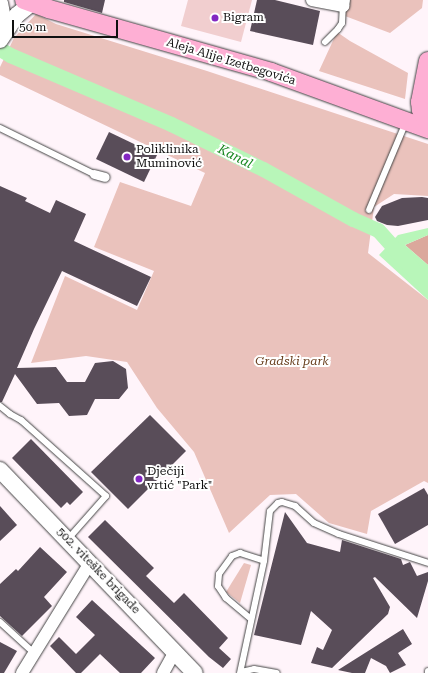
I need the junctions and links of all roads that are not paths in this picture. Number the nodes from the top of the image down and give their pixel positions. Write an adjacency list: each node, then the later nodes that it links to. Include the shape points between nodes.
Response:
1 (312, 0): 4 (street)
2 (30, 1): 5 (street); 9 (main road, Aleja Alije Izetbegovića, via 271,72)
3 (0, 3): 5 (street, via 3,18)
4 (344, 3): 6 (lane, via 342,23)
5 (1, 37)
6 (325, 42)
7 (428, 62): 8 (main road)
8 (420, 102): 9 (main road); 10 (main road)
9 (403, 120): 12 (main road, Aleja Alije Izetbegovića); 15 (lane)
10 (428, 124)
11 (0, 128): 13 (lane)
12 (428, 129)
13 (94, 174): 14 (street)
14 (105, 177)
15 (369, 210)
16 (0, 406): 18 (lane, via 21,420 106,496)
17 (0, 470): 18 (street, 502. viteške brigade)
18 (67, 540): 20 (street, 502. viteške brigade)
19 (264, 560): 21 (lane, via 270,512 273,506 282,502 300,510 314,523 333,532); 22 (lane); 22 (lane, via 240,553 232,556 219,574 218,586 226,598)
20 (90, 563): 24 (street, 502. viteške brigade); 25 (street)
21 (428, 563)
22 (251, 618): 26 (lane)
23 (0, 622): 25 (lane)
24 (175, 651): 28 (street); 29 (street, 502. viteške brigade)
25 (34, 653): 27 (street)
26 (241, 672): 30 (lane, via 254,669)
27 (22, 673)
28 (163, 673)
29 (195, 673)
30 (277, 673)

